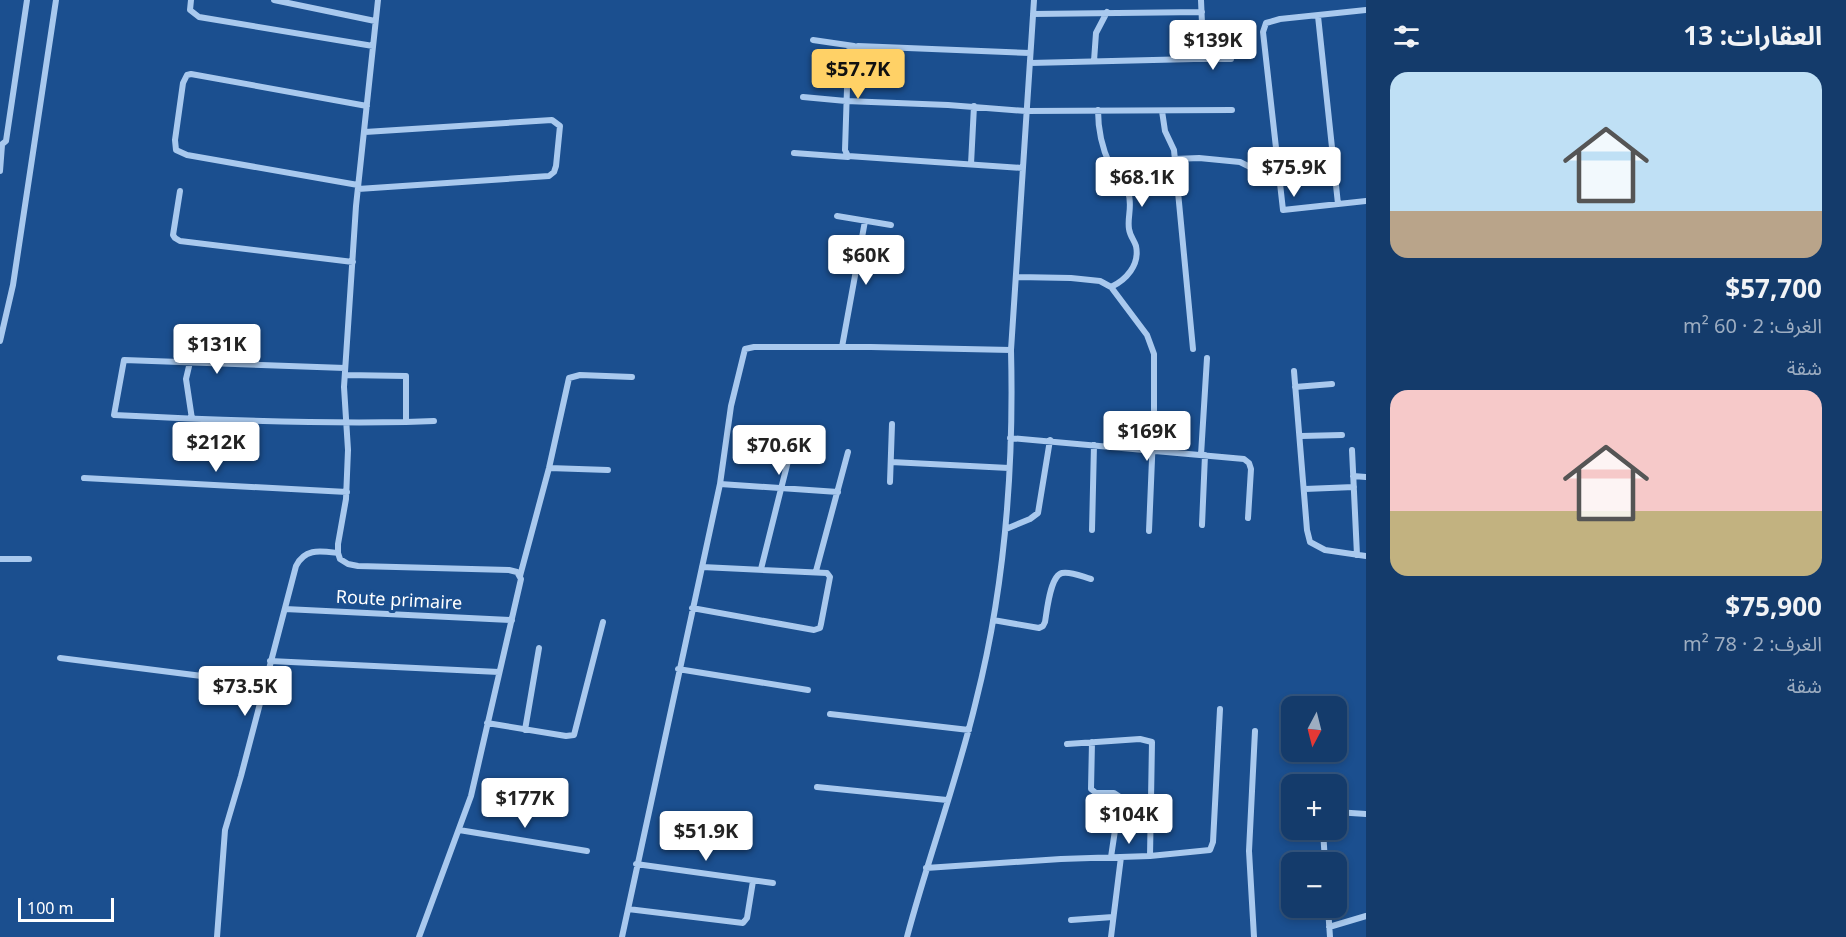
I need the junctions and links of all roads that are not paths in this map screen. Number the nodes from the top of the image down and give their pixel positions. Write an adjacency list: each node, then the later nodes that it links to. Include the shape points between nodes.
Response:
1 (27, 0): 31 (street, via 6,141)
2 (57, 0): 49 (street, via 13,285)
3 (190, 0): 15 (street, via 190,10 199,16)
4 (274, 0): 13 (street)
5 (378, 0): 13 (street)
6 (1034, 0): 11 (street)
7 (1202, 0): 10 (street)
8 (1366, 10): 12 (street)
9 (1107, 12): 10 (street); 11 (street); 20 (street, via 1096,33)
10 (1202, 12): 18 (street, via 1203,48)
11 (1033, 14): 17 (street)
12 (1318, 16): 38 (street, via 1280,19 1264,27); 42 (street)
13 (375, 21): 15 (street)
14 (813, 40): 16 (street)
15 (373, 46): 24 (street)
16 (858, 46): 17 (street); 23 (street, via 850,48 848,54)
17 (1030, 53): 21 (street)
18 (1194, 59): 19 (street); 20 (street)
19 (1231, 59)
20 (1094, 61): 21 (street)
21 (1030, 63): 28 (street)
22 (803, 97): 23 (street)
23 (846, 101): 25 (street); 33 (street, via 845,154)
24 (367, 106): 30 (street); 39 (street, via 191,74 183,83 175,140 176,150 187,155)
25 (974, 106): 28 (street); 35 (street)
26 (1098, 110): 28 (street); 29 (street); 48 (street, via 1098,126 1111,166 1129,194 1128,227 1136,246 1130,272 1123,282)
27 (1232, 110): 29 (street)
28 (1026, 111): 36 (street)
29 (1162, 111): 34 (street)
30 (365, 132): 39 (street); 39 (street, via 552,120 560,126 556,166 549,176)
31 (1, 145): 37 (street)
32 (794, 153): 33 (street)
33 (854, 158): 35 (street)
34 (1175, 159): 38 (street, via 1240,162); 51 (street)
35 (971, 164): 36 (street)
36 (1023, 168): 47 (street)
37 (0, 171)
38 (1280, 182): 42 (street, via 1283,210)
39 (358, 187): 46 (street)
40 (180, 191): 46 (street, via 173,235 180,241)
41 (1366, 201): 42 (street)
42 (1338, 204)
43 (837, 216): 44 (street)
44 (865, 221): 45 (street); 50 (street)
45 (891, 225)
46 (353, 262): 56 (street)
47 (1017, 277): 48 (street, via 1100,280); 52 (street)
48 (1111, 287): 70 (street, via 1152,344)
49 (0, 340)
50 (842, 347): 52 (street); 83 (street, via 746,348 736,379)
51 (1192, 349)
52 (1011, 350): 67 (street)
53 (1207, 358): 73 (street)
54 (190, 362): 56 (street); 60 (street, via 186,379); 60 (street, via 124,360 114,415)
55 (1294, 370): 59 (street)
56 (345, 372): 62 (street, via 406,376); 63 (street)
57 (632, 377): 76 (street, via 569,378)
58 (1332, 384): 59 (street)
59 (1295, 387): 66 (street)
60 (192, 419): 63 (street)
61 (434, 421): 62 (street)
62 (406, 422): 63 (street)
63 (347, 423): 87 (street)
64 (892, 424): 75 (street)
65 (1342, 435): 66 (street)
66 (1301, 436): 86 (street)
67 (1010, 438): 68 (street); 77 (street)
68 (1050, 440): 69 (street); 91 (street, via 1038,513)
69 (1094, 445): 70 (street); 92 (street)
70 (1152, 450): 73 (street); 93 (street)
71 (1352, 450): 79 (street)
72 (848, 452): 88 (street)
73 (1203, 455): 89 (street, via 1244,459 1249,463); 90 (street)
74 (789, 457): 85 (street)
75 (891, 462): 77 (street); 82 (street)
76 (549, 468): 78 (street); 102 (street)
77 (1009, 468): 91 (street)
78 (608, 470)
79 (1353, 476): 80 (street); 84 (street)
80 (1366, 477)
81 (84, 478): 87 (street)
82 (890, 482)
83 (720, 484): 85 (street); 99 (street)
84 (1354, 487): 86 (street); 95 (street)
85 (782, 488): 88 (street); 100 (street)
86 (1305, 489): 95 (street, via 1310,542 1325,550)
87 (347, 492): 94 (street)
88 (837, 492): 101 (street)
89 (1248, 518)
90 (1202, 525)
91 (1006, 529): 107 (street)
92 (1092, 530)
93 (1149, 531)
94 (338, 553): 102 (street, via 340,559 358,566 508,570); 105 (street, via 308,553 301,557)
95 (1357, 555): 96 (street)
96 (1366, 556)
97 (0, 559): 98 (street)
98 (28, 559)
99 (702, 567): 100 (street); 104 (street)
100 (761, 569): 101 (street)
101 (816, 572): 104 (street, via 830,577 818,630)
102 (520, 576): 106 (street)
103 (1091, 579): 107 (street, via 1060,573 1052,586 1045,622 1039,628)
104 (692, 608): 112 (street)
105 (285, 609): 106 (street, Route primaire); 111 (street)
106 (512, 620): 113 (street)
107 (993, 620): 120 (street)
108 (603, 622): 119 (street, via 574,735)
109 (539, 648): 119 (street)
110 (60, 658): 114 (street)
111 (270, 660): 113 (street); 114 (street)
112 (678, 669): 115 (street); 133 (street)
113 (499, 672): 118 (street)
114 (265, 684): 143 (street, via 225,830)
115 (808, 690)
116 (1220, 709): 130 (street, via 1212,847 1205,852)
117 (830, 714): 120 (street)
118 (487, 723): 119 (street); 128 (street, via 476,778)
119 (525, 730)
120 (969, 730): 125 (street)
121 (1255, 731): 148 (street, via 1249,851)
122 (1092, 742): 123 (street); 130 (street, via 1152,742); 131 (street, via 1092,789 1120,797)
123 (1067, 744)
124 (817, 787): 125 (street)
125 (947, 801): 134 (street)
126 (1347, 813): 127 (street)
127 (1366, 814)
128 (459, 831): 129 (street); 144 (street)
129 (586, 851)
130 (1150, 856): 132 (street)
131 (1111, 857): 132 (street); 134 (street)
132 (1121, 857): 139 (street)
133 (636, 864): 135 (street); 137 (street)
134 (926, 868): 146 (street)
135 (753, 880): 136 (street); 137 (street, via 747,918 742,923)
136 (773, 883)
137 (628, 909): 145 (street)
138 (1366, 916): 142 (street)
139 (1113, 917): 141 (street); 147 (street)
140 (1329, 918): 142 (street)
141 (1071, 920)
142 (1329, 927): 149 (street)
143 (217, 937)
144 (419, 937)
145 (622, 937)
146 (907, 937)
147 (1111, 937)
148 (1254, 937)
149 (1330, 937)

